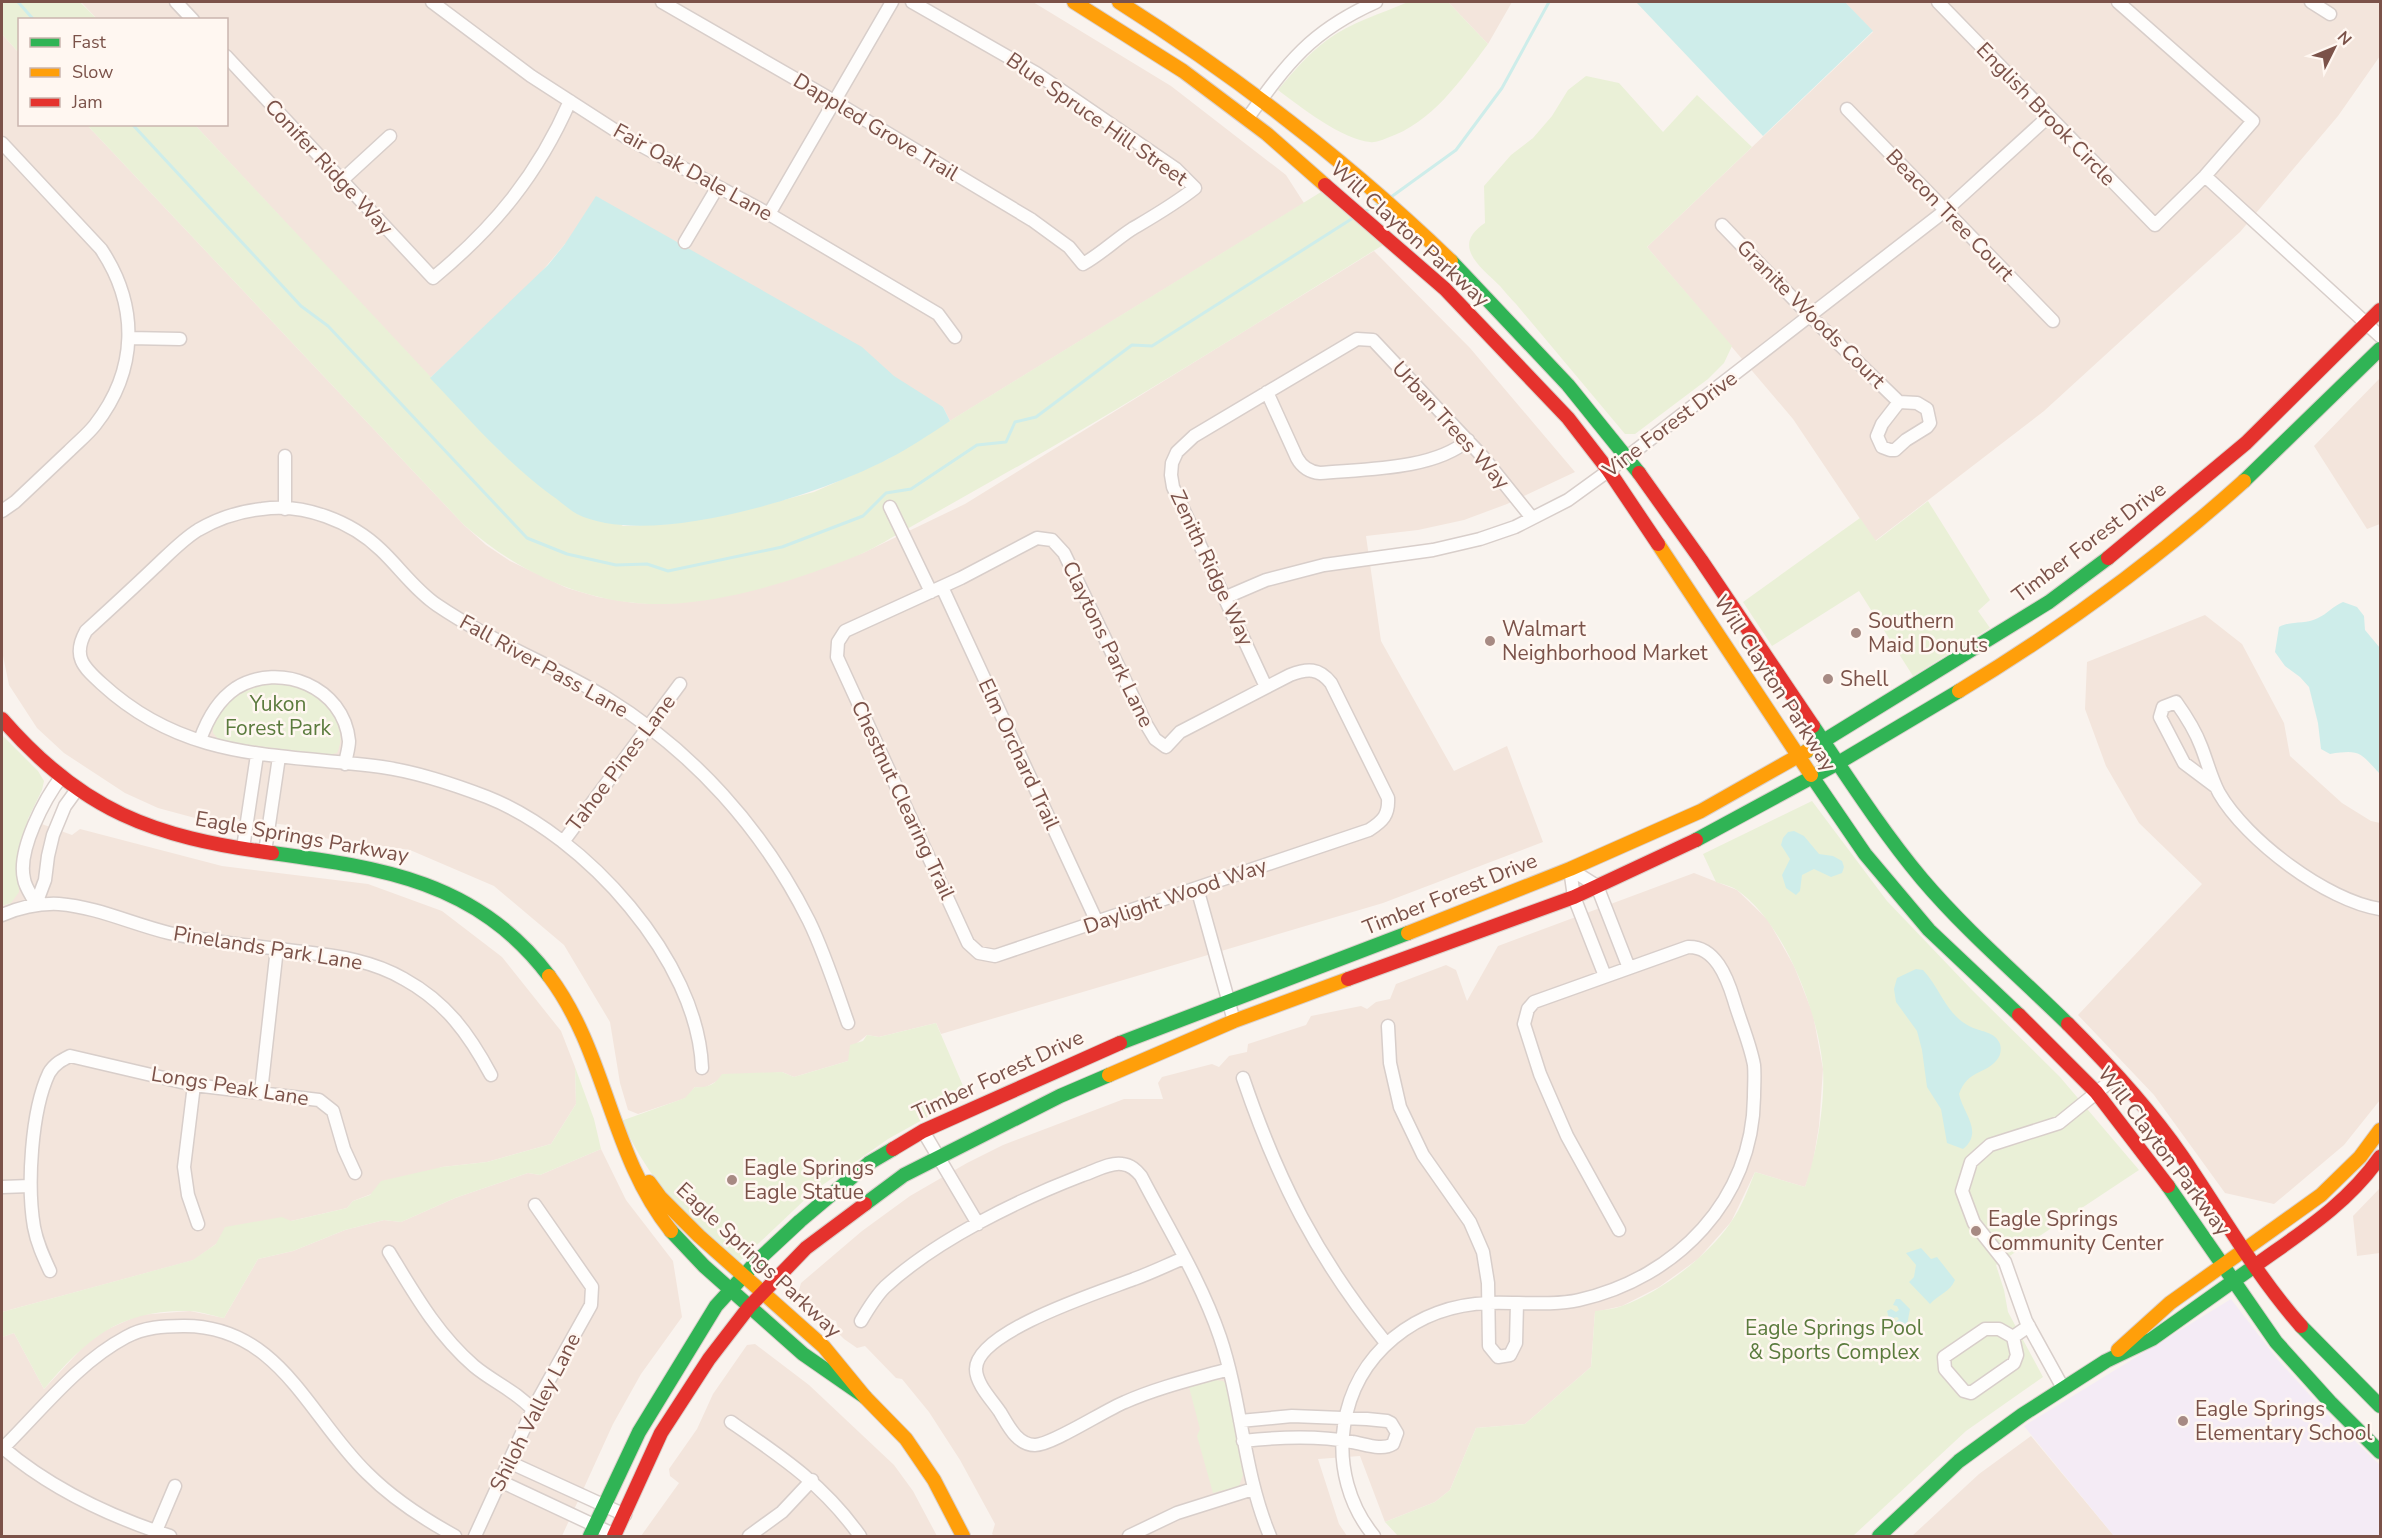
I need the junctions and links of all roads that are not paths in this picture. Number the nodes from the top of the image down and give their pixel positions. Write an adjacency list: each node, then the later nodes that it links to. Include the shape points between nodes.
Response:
1 (176, 2): 13 (street)
2 (432, 2): 16 (street, Fair Oak Dale Lane)
3 (662, 2): 17 (street, Dappled Grove Trail)
4 (892, 2): 17 (street)
5 (912, 2): 30 (street, Blue Spruce Hill Street, via 1036,73 1176,169 1195,188)
6 (1119, 2): 15 (main road, Will Clayton Parkway)
7 (1376, 2): 15 (street, via 1335,22 1310,41)
8 (1938, 2): 19 (street, English Brook Circle)
9 (2118, 2): 23 (street, via 2253,121)
10 (2311, 2): 12 (street)
11 (1082, 4): 20 (main road, Will Clayton Parkway)
12 (2330, 14)
13 (191, 18)
14 (228, 58): 24 (street, Conifer Ridge Way)
15 (1261, 99): 20 (street); 31 (main road, Will Clayton Parkway, via 1371,187)
16 (570, 101): 24 (street, Conifer Ridge Way, via 517,195 471,245 433,278); 25 (street, Fair Oak Dale Lane)
17 (835, 102): 27 (street); 30 (street, Dappled Grove Trail, via 1032,220 1069,247)
18 (1846, 109): 26 (street, Beacon Tree Court)
19 (2048, 117): 23 (street, English Brook Circle, via 2155,225); 26 (street, Vine Forest Drive)
20 (1247, 119): 32 (main road, Will Clayton Parkway)
21 (390, 136): 24 (street)
22 (2, 143): 40 (street, via 101,249 122,289)
23 (2205, 176): 36 (street)
24 (341, 181)
25 (717, 188): 27 (street, Fair Oak Dale Lane); 29 (street)
26 (1946, 210): 34 (street, Vine Forest Drive); 35 (street, Beacon Tree Court)
27 (770, 214): 38 (street, Fair Oak Dale Lane, via 938,314)
28 (1722, 225): 34 (street, Granite Woods Court)
29 (685, 242)
30 (1083, 264)
31 (1467, 276): 32 (main road); 48 (main road, Will Clayton Parkway, via 1560,376)
32 (1449, 294): 50 (main road, Will Clayton Parkway, via 1568,418)
33 (2380, 310): 36 (main road, Timber Forest Drive)
34 (1810, 316): 44 (street, Granite Woods Court); 48 (street, Vine Forest Drive)
35 (2053, 321)
36 (2368, 325): 37 (street); 46 (main road, Timber Forest Drive)
37 (2380, 336)
38 (956, 337)
39 (1365, 338): 43 (street, Zenith Ridge Way); 45 (street, Urban Trees Way, via 1379,345)
40 (129, 339): 41 (street); 53 (street, via 119,385 108,407 87,434)
41 (180, 339)
42 (2380, 349): 49 (main road, Timber Forest Drive)
43 (1267, 392): 45 (street, via 1297,458 1306,468 1320,473 1399,465 1441,456); 56 (street, Zenith Ridge Way, via 1194,436 1177,452 1172,463 1178,500)
44 (1899, 402): 44 (street, Granite Woods Court, via 1923,405 1930,423 1890,450 1882,447 1877,436)
45 (1468, 440): 54 (street, Urban Trees Way)
46 (2246, 443): 49 (main road); 62 (main road, Timber Forest Drive, via 2119,550 2049,602)
47 (285, 456): 52 (street)
48 (1626, 458): 50 (street, Vine Forest Drive); 62 (main road, Will Clayton Parkway, via 1716,581)
49 (2265, 463): 66 (main road, Timber Forest Drive, via 2161,551 2063,624)
50 (1609, 471): 54 (street, Vine Forest Drive, via 1568,500); 64 (main road, Will Clayton Parkway)
51 (890, 507): 55 (street, Elm Orchard Trail)
52 (285, 509): 60 (street, Fall River Pass Lane, via 348,525 381,550 433,602 466,624 579,682); 61 (street, Fall River Pass Lane, via 264,508 219,520 199,530 87,631 79,644 79,654 89,672 125,703 170,730)
53 (2, 511)
54 (1532, 518): 56 (street, Vine Forest Drive, via 1480,539 1433,550 1360,558 1291,572)
55 (936, 589): 58 (street, Claytons Park Lane, via 1032,540 1052,540 1064,553 1151,734 1166,747 1180,732); 82 (street, Elm Orchard Trail); 83 (street, Chestnut Clearing Trail, via 844,631 837,657)
56 (1224, 598): 58 (street, Zenith Ridge Way)
57 (680, 684): 60 (street, Tahoe Pines Lane)
58 (1266, 687): 77 (street, Daylight Wood Way, via 1306,670 1321,672 1331,683 1388,798 1388,809 1383,821 1369,830)
59 (2, 719): 68 (main road, Eagle Springs Parkway)
60 (648, 726): 72 (street, Tahoe Pines Lane); 89 (street, Fall River Pass Lane, via 713,784 778,866 810,923)
61 (200, 740): 63 (street); 67 (street, via 216,707 235,689 275,676 293,678 315,688 338,710 349,742)
62 (1823, 740): 64 (main road, Timber Forest Drive); 66 (main road, Will Clayton Parkway)
63 (257, 755): 65 (street); 73 (street)
64 (1799, 756): 69 (main road, Will Clayton Parkway); 75 (main road, Timber Forest Drive, via 1701,811)
65 (279, 757): 67 (street); 74 (street)
66 (1838, 763): 69 (main road, Timber Forest Drive); 93 (main road, Will Clayton Parkway, via 1923,880)
67 (345, 764): 72 (street, via 384,767 441,780 489,798)
68 (62, 776): 71 (main road, Eagle Springs Parkway); 79 (street, via 48,793 26,852 24,880)
69 (1812, 777): 76 (main road, Timber Forest Drive, via 1715,831); 97 (main road, Will Clayton Parkway, via 1865,854 1929,930)
70 (2216, 787): 70 (street, via 2190,722 2176,702 2163,707 2160,717 2184,763); 80 (street, via 2241,821 2304,876 2346,900)
71 (78, 788): 73 (main road, Eagle Springs Parkway, via 144,825 191,839); 79 (street, via 65,806 53,835)
72 (563, 842): 91 (street, via 610,884 654,938 694,1021 701,1044)
73 (243, 848): 74 (main road, Eagle Springs Parkway)
74 (265, 852): 100 (main road, Eagle Springs Parkway, via 350,864 417,879 480,911 507,931 545,971 575,1017)
75 (1570, 869): 76 (street); 78 (street); 87 (main road, Timber Forest Drive)
76 (1597, 886): 78 (main road, Timber Forest Drive); 85 (street)
77 (1197, 888): 82 (street, Daylight Wood Way); 87 (street)
78 (1574, 897): 86 (street); 88 (main road, Timber Forest Drive)
79 (36, 904): 81 (street, Pinelands Park Lane); 84 (street, Pinelands Park Lane, via 95,910 168,932)
80 (2380, 909)
81 (2, 915)
82 (1097, 922): 83 (street, Daylight Wood Way, via 995,956 978,953)
83 (968, 943)
84 (277, 948): 92 (street, Pinelands Park Lane, via 349,958 404,978 452,1016); 96 (street)
85 (1629, 968): 86 (street); 121 (street, via 1688,948 1699,947 1712,954 1732,993 1754,1066 1754,1118 1745,1154 1722,1205 1670,1261 1636,1281 1578,1300)
86 (1605, 976): 109 (street, via 1534,1002 1524,1024 1567,1136)
87 (1229, 1002): 88 (street); 99 (main road, Timber Forest Drive, via 1116,1044)
88 (1234, 1021): 101 (main road, Timber Forest Drive, via 1060,1096)
89 (848, 1023)
90 (1388, 1026): 120 (street, via 1390,1063 1400,1107 1423,1155 1470,1222 1486,1269)
91 (702, 1068)
92 (491, 1075)
93 (2117, 1076): 97 (street); 110 (main road, Will Clayton Parkway, via 2161,1126)
94 (1243, 1078): 126 (street, via 1282,1180 1310,1234 1352,1300)
95 (194, 1085): 96 (street, Longs Peak Lane); 105 (street, Longs Peak Lane, via 83,1058 70,1056 58,1061 50,1071 42,1096 33,1137); 107 (street, via 184,1167)
96 (261, 1092): 103 (street, Longs Peak Lane, via 327,1104)
97 (2096, 1092): 113 (main road, Will Clayton Parkway); 124 (street, via 2059,1123 1990,1145 1971,1162 1962,1191 1974,1223 2005,1262)
98 (2380, 1130): 110 (main road, via 2360,1157 2321,1195)
99 (923, 1131): 101 (street); 116 (main road, Timber Forest Drive, via 869,1163 800,1221)
100 (627, 1153): 116 (main road, Eagle Springs Parkway, via 660,1197); 118 (main road, Eagle Springs Parkway, via 668,1229)
101 (938, 1157): 108 (street); 119 (main road, Timber Forest Drive, via 857,1208 806,1248)
102 (2380, 1157): 114 (main road, via 2343,1201)
103 (355, 1173)
104 (2, 1186): 105 (street)
105 (30, 1186): 115 (street, via 36,1237)
106 (535, 1205): 132 (street, Shiloh Valley Lane, via 592,1287 591,1305)
107 (198, 1224)
108 (978, 1224): 112 (street, via 1066,1182 1113,1164 1128,1165 1141,1176); 123 (street, via 885,1287)
109 (1618, 1230)
110 (2244, 1250): 113 (main road); 114 (main road, Will Clayton Parkway)
111 (389, 1252): 132 (street, via 437,1328 471,1364 522,1398)
112 (1184, 1258): 128 (street, via 1209,1310); 128 (street, via 1032,1320 984,1351 976,1370 978,1381 1014,1434 1032,1445 1042,1444 1124,1402)
113 (2223, 1264): 117 (main road, Will Clayton Parkway); 127 (main road, via 2161,1310)
114 (2253, 1265): 117 (main road); 131 (main road, Will Clayton Parkway, via 2313,1338)
115 (50, 1271)
116 (744, 1276): 118 (main road, Timber Forest Drive); 119 (main road, Eagle Springs Parkway)
117 (2234, 1280): 127 (main road, via 2152,1339); 139 (main road, Will Clayton Parkway, via 2276,1342)
118 (730, 1290): 122 (main road, Eagle Springs Parkway); 145 (main road, Timber Forest Drive, via 716,1306 639,1432)
119 (762, 1292): 122 (main road, Timber Forest Drive); 130 (main road, Eagle Springs Parkway, via 824,1347)
120 (1488, 1302): 121 (street); 121 (street, via 1489,1346 1504,1358 1516,1343); 126 (street, via 1441,1310 1419,1319)
121 (1517, 1303)
122 (749, 1307): 130 (main road, Eagle Springs Parkway, via 812,1361); 146 (main road, Timber Forest Drive, via 661,1432)
123 (861, 1321)
124 (2029, 1326): 125 (street); 129 (street)
125 (2013, 1337): 125 (street, via 2000,1329 1985,1329 1944,1357 1945,1369 1964,1391 1971,1393 2014,1363 2017,1355)
126 (1386, 1343): 133 (street, via 1356,1384)
127 (2106, 1361): 129 (main road)
128 (1229, 1369): 134 (street)
129 (2063, 1388): 159 (main road, via 1959,1461)
130 (865, 1396): 155 (main road, Eagle Springs Parkway, via 906,1439 934,1480)
131 (2380, 1406)
132 (532, 1410): 140 (street, Shiloh Valley Lane)
133 (1345, 1418): 134 (street, via 1292,1416); 136 (street); 136 (street, via 1387,1421 1395,1428 1396,1439 1383,1448)
134 (1240, 1421): 137 (street)
135 (731, 1422): 142 (street)
136 (1342, 1440): 137 (street, via 1292,1437); 158 (street, via 1342,1458 1355,1508)
137 (1243, 1441): 144 (street)
138 (2, 1446): 147 (street, via 76,1498); 150 (street, via 90,1361 127,1336 156,1327 201,1326 242,1339 276,1362 366,1472 413,1513)
139 (2380, 1452)
140 (508, 1462): 141 (street, Shiloh Valley Lane); 145 (street)
141 (500, 1480): 148 (street); 151 (street, Shiloh Valley Lane)
142 (812, 1480): 153 (street, via 782,1512); 154 (street, via 840,1508)
143 (175, 1486): 147 (street)
144 (1253, 1489): 156 (street, via 1186,1510); 157 (street)
145 (603, 1505): 146 (street); 148 (main road, Timber Forest Drive)
146 (625, 1515): 152 (main road, Timber Forest Drive)
147 (156, 1531): 149 (street)
148 (593, 1531): 152 (street)
149 (170, 1536)
150 (455, 1536)
151 (475, 1536)
152 (615, 1536)
153 (749, 1536)
154 (860, 1536)
155 (963, 1536)
156 (1129, 1536)
157 (1270, 1536)
158 (1374, 1536)
159 (1879, 1536)

